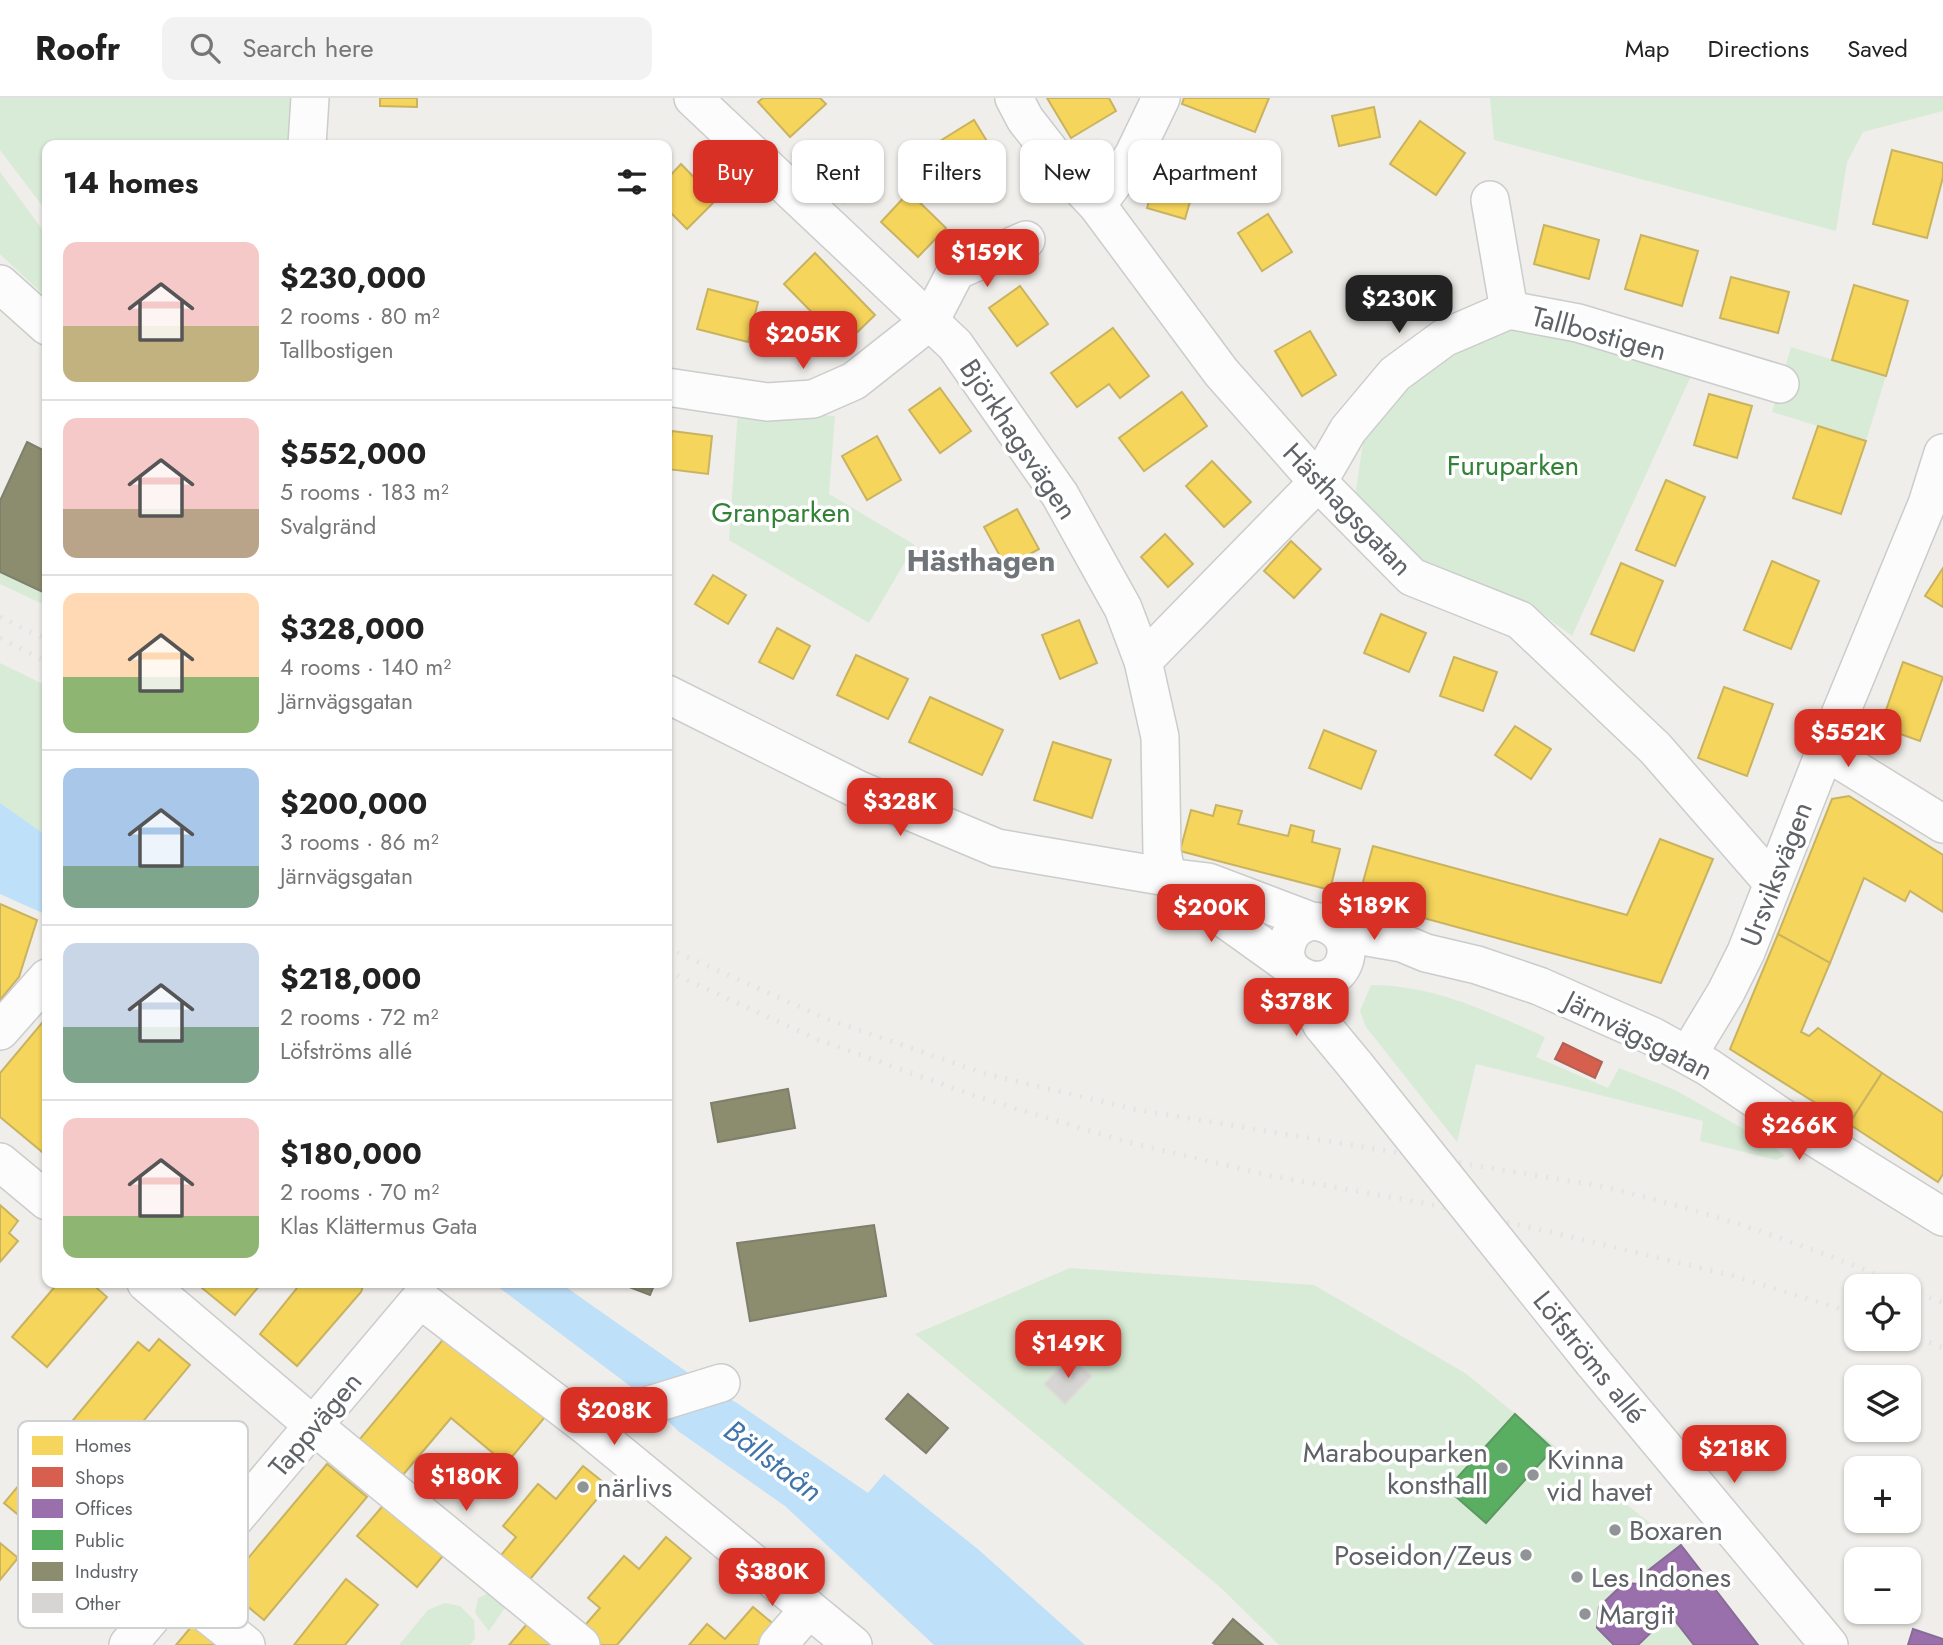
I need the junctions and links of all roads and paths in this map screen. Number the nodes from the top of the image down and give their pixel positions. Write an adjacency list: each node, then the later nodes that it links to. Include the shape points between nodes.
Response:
1 (310, 98): 5 (street)
2 (693, 98): 11 (street, Björkhagsvägen)
3 (1014, 98): 7 (street, Hästhagsgatan, via 1067,173)
4 (1161, 98): 7 (street, via 1133,156)
5 (307, 140)
6 (1490, 200): 10 (street)
7 (1097, 205): 16 (street, Hästhagsgatan, via 1221,372)
8 (1026, 240): 11 (street, via 956,271)
9 (0, 284): 12 (street)
10 (1509, 310): 13 (street, Tallbostigen, via 1578,323); 16 (street, Tallbostigen, via 1444,338 1395,374 1348,430)
11 (930, 321): 14 (street, via 854,382 813,400 767,402); 17 (street, Björkhagsvägen, via 955,345 1060,495 1123,608)
12 (42, 322)
13 (1780, 384)
14 (672, 388)
15 (1943, 453): 19 (street, Ursviksvägen, via 1927,503)
16 (1318, 482): 17 (street, Tallbostigen); 22 (street, Hästhagsgatan, via 1412,577 1520,620 1655,748)
17 (1143, 661): 21 (street, Björkhagsvägen, via 1160,737 1161,852)
18 (672, 696): 21 (street, Järnvägsgatan, via 859,790 997,848)
19 (1825, 751): 20 (street); 22 (street, Ursviksvägen)
20 (1943, 824)
21 (1167, 877): 23 (street, Järnvägsgatan, via 1209,882); 24 (street, Järnvägsgatan)
22 (1772, 882): 27 (street, Ursviksvägen, via 1746,952)
23 (1332, 947): 24 (street, Järnvägsgatan, via 1321,981 1311,981); 24 (street, via 1301,924 1289,937 1286,954); 27 (street, Järnvägsgatan, via 1402,943 1477,965 1539,986); 28 (street, Löfströms allé, via 1338,1004)
24 (1291, 969): 28 (street, Löfströms allé, via 1322,1025)
25 (42, 984): 26 (street)
26 (0, 1031)
27 (1688, 1055): 31 (street, Järnvägsgatan)
28 (1356, 1066): 45 (street, Löfströms allé, bridge, via 1593,1363)
29 (0, 1162): 30 (street)
30 (42, 1196)
31 (1943, 1217)
32 (152, 1288): 35 (street)
33 (721, 1383): 34 (street)
34 (585, 1425): 35 (street, Tappvägen, via 420,1299); 37 (street)
35 (314, 1426): 36 (street, Tappvägen); 42 (street)
36 (248, 1504)
37 (809, 1609): 43 (street); 44 (street)
38 (143, 1628): 40 (street, Tappvägen)
39 (225, 1628): 41 (street)
40 (128, 1645)
41 (246, 1645)
42 (581, 1645)
43 (778, 1645)
44 (853, 1645)
45 (1829, 1645)

